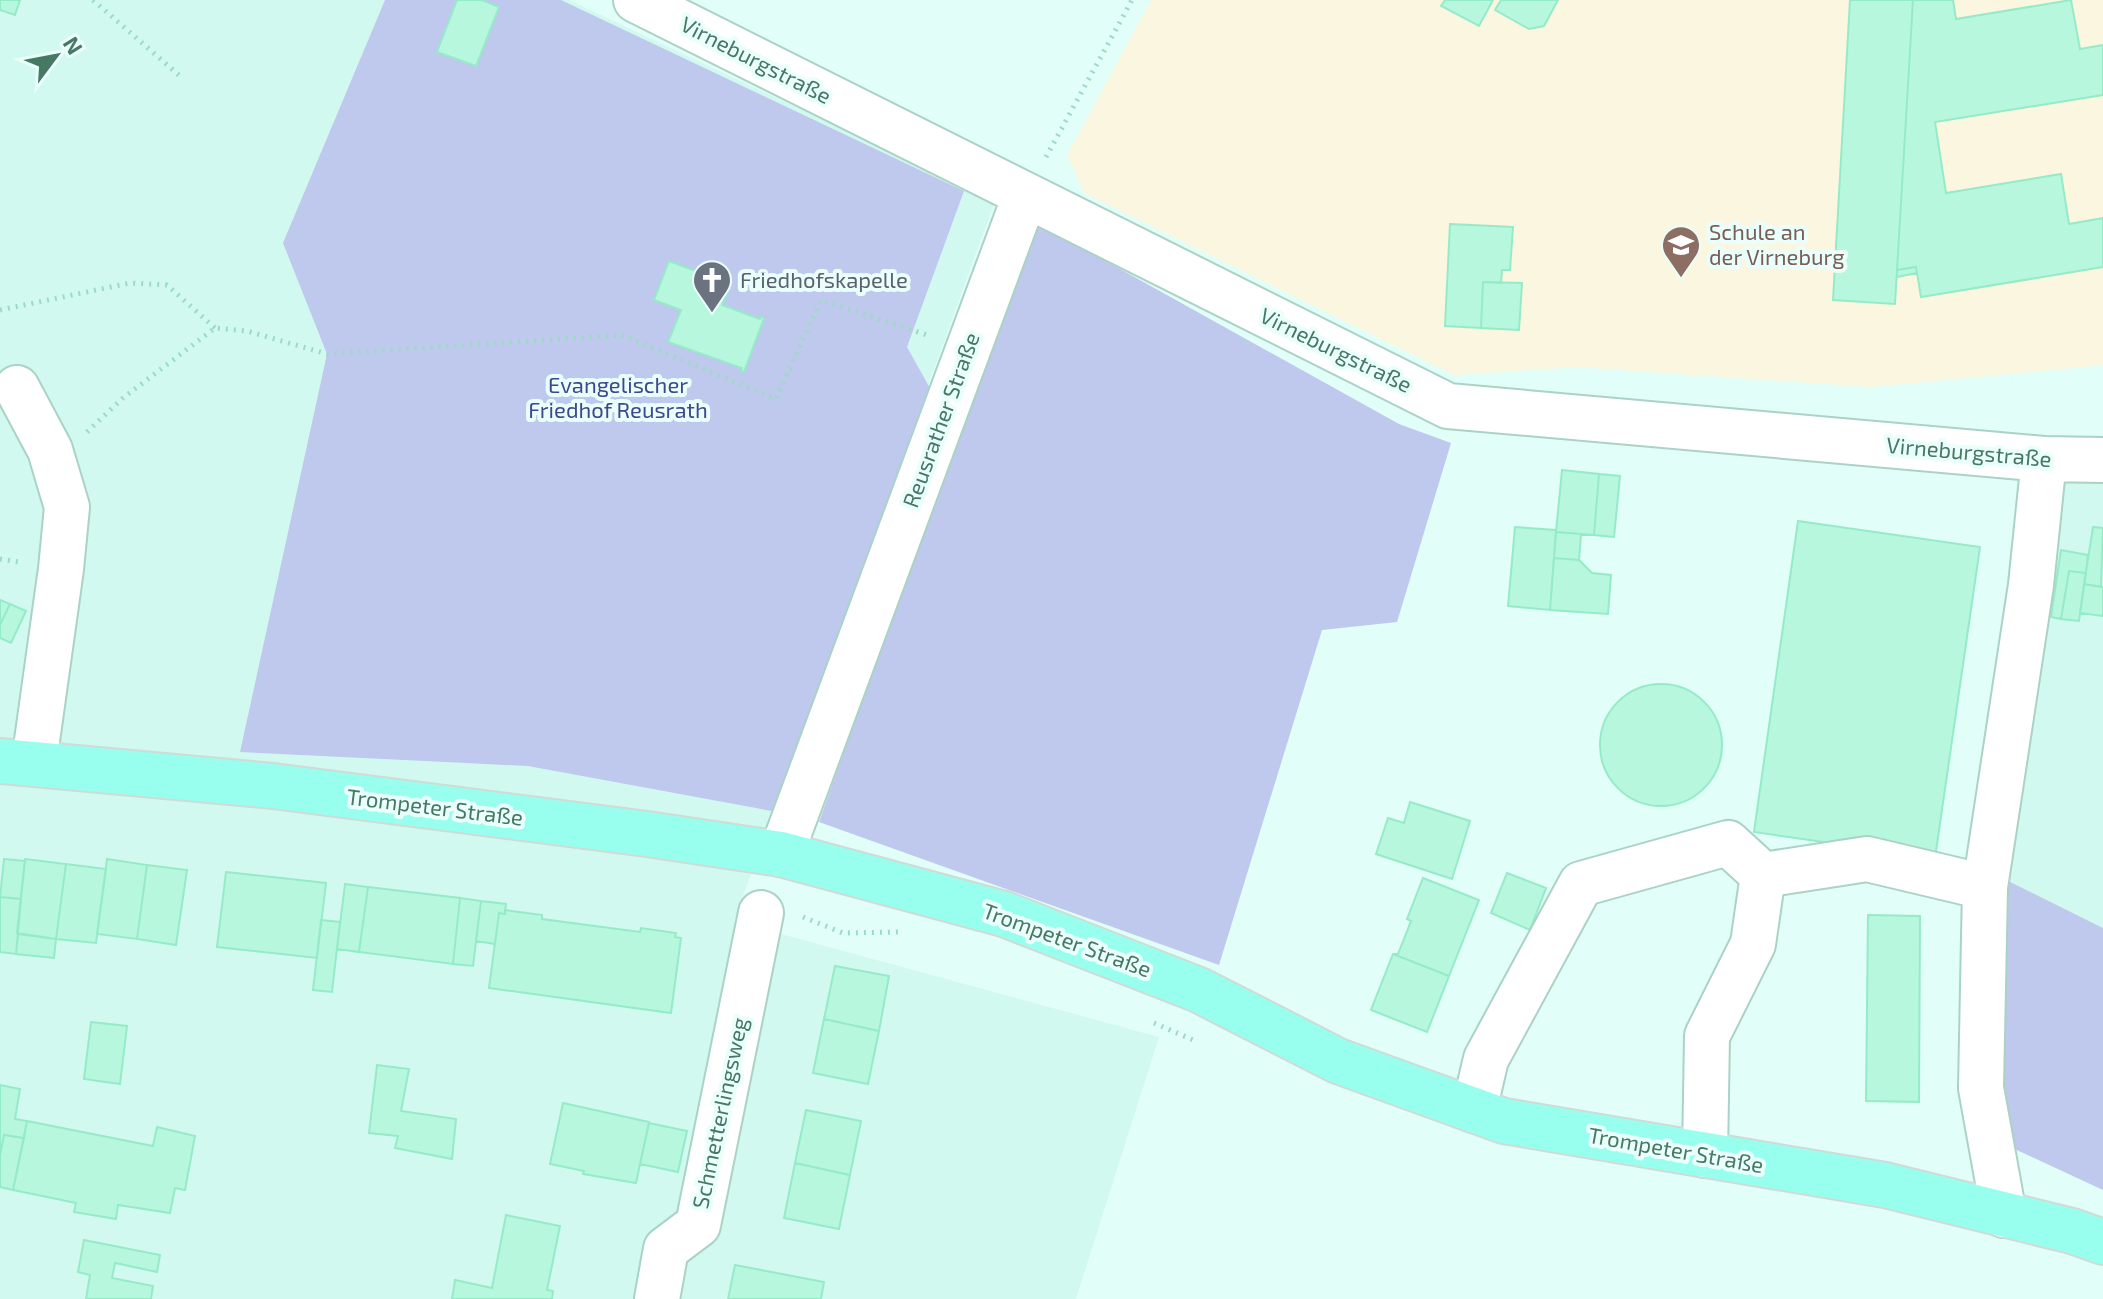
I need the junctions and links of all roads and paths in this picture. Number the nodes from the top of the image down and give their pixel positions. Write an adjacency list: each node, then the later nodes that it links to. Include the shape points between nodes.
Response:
1 (93, 0): 4 (path)
2 (636, 0): 5 (street, Virneburgstraße)
3 (1132, 0): 5 (path)
4 (181, 77)
5 (1025, 196): 8 (street, Reusrather Straße); 10 (street, Virneburgstraße, via 1448,406)
6 (0, 310): 7 (path, via 130,283 167,285)
7 (215, 328): 8 (path, via 247,331 327,354 622,335 776,399 821,300); 12 (path, via 123,398)
8 (966, 349): 14 (street, Reusrather Straße)
9 (17, 388): 12 (street)
10 (2044, 459): 11 (street, Virneburgstraße); 16 (street, via 2031,585)
11 (2103, 460)
12 (54, 463): 13 (street, via 67,507 61,569)
13 (17, 762): 14 (main road, Trompeter Straße, via 273,786)
14 (781, 854): 18 (main road, Trompeter Straße, via 1004,914 1199,990 1338,1061)
15 (1763, 875): 16 (street, via 1867,859); 18 (street, via 1728,843 1581,884 1486,1059); 19 (street, via 1753,944 1707,1036)
16 (1985, 887): 20 (street, via 1981,1088)
17 (761, 913): 22 (street, Schmetterlingsweg, via 698,1225 666,1249)
18 (1474, 1110): 19 (main road, Trompeter Straße, via 1504,1121)
19 (1705, 1155): 20 (main road, Trompeter Straße, via 1885,1185)
20 (2004, 1215): 21 (main road, Trompeter Straße)
21 (2103, 1242)
22 (657, 1299)

